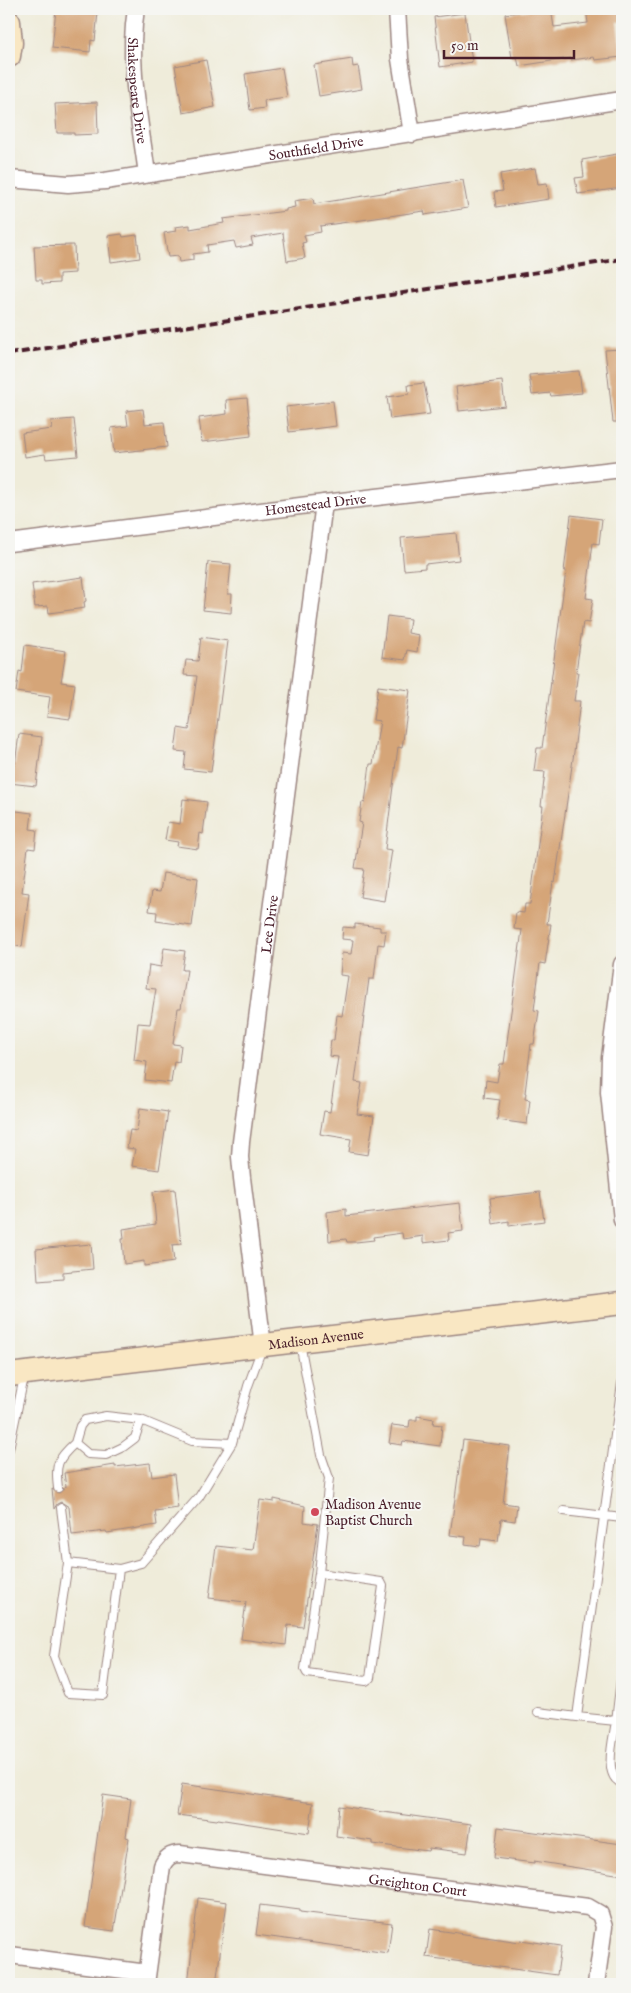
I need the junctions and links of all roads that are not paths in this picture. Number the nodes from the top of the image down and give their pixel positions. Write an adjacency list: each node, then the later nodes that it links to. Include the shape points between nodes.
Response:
1 (136, 9): 7 (street, Shakespeare Drive, via 134,74)
2 (397, 9): 6 (street, via 400,59)
3 (9, 22): 4 (main road)
4 (9, 56)
5 (622, 100): 6 (street, Southfield Drive)
6 (412, 134): 7 (street, Southfield Drive)
7 (147, 174): 8 (street, Southfield Drive, via 83,183)
8 (9, 179)
9 (622, 469): 10 (street, Homestead Drive)
10 (324, 503): 11 (street, Homestead Drive); 16 (street, Lee Drive, via 241,1142 242,1178)
11 (9, 543)
12 (622, 964): 13 (street, via 609,1092)
13 (622, 1220)
14 (622, 1303): 15 (main road, Madison Avenue)
15 (300, 1341): 16 (main road, Madison Avenue); 31 (lane, via 321,1455 329,1478)
16 (262, 1346): 17 (main road, Madison Avenue); 22 (lane)
17 (17, 1374): 20 (lane)
18 (622, 1383): 27 (lane)
19 (141, 1420): 21 (lane, via 106,1416 85,1420); 21 (lane, via 135,1438 106,1455 88,1454); 22 (lane, via 192,1441)
20 (10, 1439): 23 (lane)
21 (75, 1443): 24 (lane, via 58,1462)
22 (232, 1444): 30 (lane, via 199,1496 141,1563)
23 (9, 1449)
24 (58, 1488)
25 (61, 1508): 29 (lane)
26 (564, 1511): 27 (lane)
27 (604, 1516): 28 (lane); 34 (lane)
28 (622, 1518)
29 (68, 1562): 30 (lane); 30 (lane, via 54,1656 68,1693 103,1695)
30 (119, 1569)
31 (319, 1573): 31 (lane, via 305,1669 308,1673 366,1681 370,1678 383,1586 381,1582)
32 (622, 1671): 35 (lane)
33 (538, 1712): 34 (lane)
34 (577, 1717): 35 (lane)
35 (616, 1721): 36 (lane, via 610,1768 613,1777)
36 (622, 1783)
37 (10, 1955): 38 (street)
38 (146, 1979): 39 (street, Greighton Court, via 162,1866 166,1858 180,1854 588,1907 600,1914 604,1926)
39 (596, 1984)

